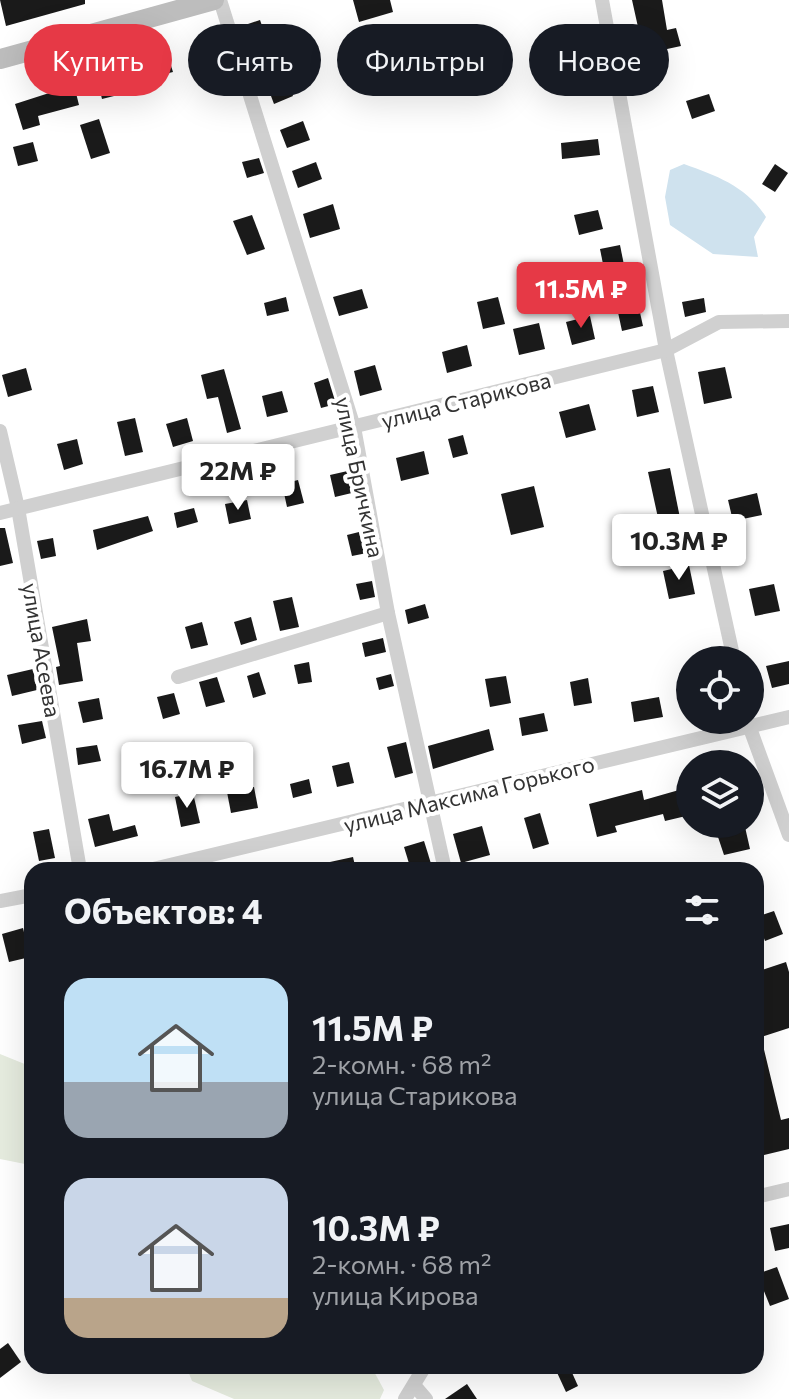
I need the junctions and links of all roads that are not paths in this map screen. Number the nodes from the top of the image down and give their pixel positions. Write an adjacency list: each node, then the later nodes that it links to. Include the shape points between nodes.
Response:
1 (217, 0): 3 (street); 6 (street, улица Бричкина)
2 (602, 0): 5 (street)
3 (0, 59)
4 (789, 321): 5 (street, улица Старикова, via 719,322)
5 (666, 350): 6 (street, улица Старикова); 11 (street)
6 (354, 427): 8 (street, улица Старикова); 10 (street, улица Бричкина)
7 (0, 431): 8 (street, улица Асеева)
8 (18, 508): 9 (street, улица Старикова); 19 (street, улица Асеева)
9 (0, 513)
10 (388, 613): 12 (street); 17 (street, улица Бричкина)
11 (731, 646)
12 (178, 677)
13 (789, 717): 14 (street, улица Максима Горького)
14 (764, 721)
15 (705, 734): 17 (street, улица Максима Горького)
16 (752, 734): 18 (street)
17 (430, 805): 20 (street, улица Максима Горького); 21 (street, улица Бричкина)
18 (789, 835)
19 (79, 862)
20 (184, 862)
21 (443, 862)
22 (24, 896): 23 (street)
23 (0, 901)
24 (789, 1189): 25 (street)
25 (764, 1195)
26 (420, 1374): 27 (street)
27 (414, 1385): 28 (street); 29 (street)
28 (405, 1399)
29 (426, 1399)

